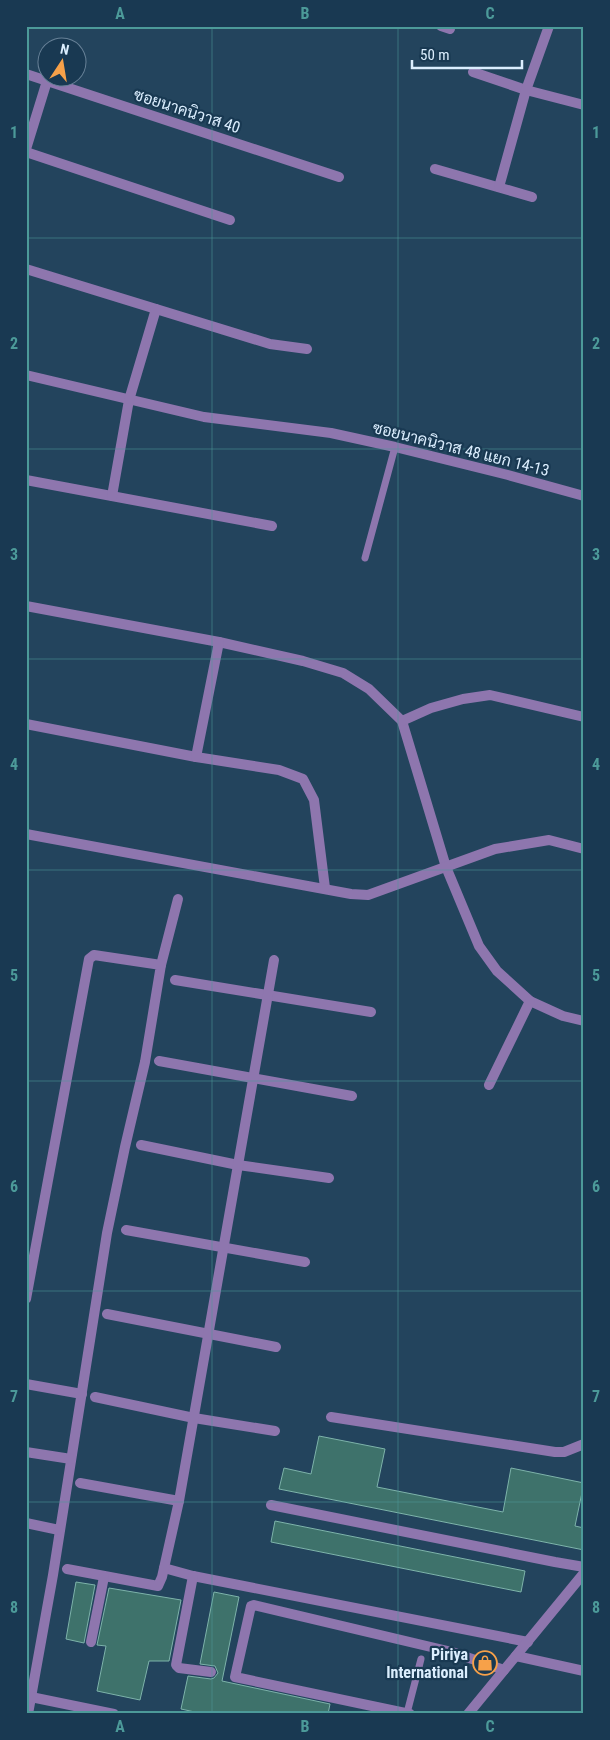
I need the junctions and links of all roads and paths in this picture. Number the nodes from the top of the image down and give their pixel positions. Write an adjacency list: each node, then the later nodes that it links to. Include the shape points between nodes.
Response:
1 (549, 26): 7 (street)
2 (473, 72): 7 (street)
3 (26, 74): 4 (street, ซอยนาคนิวาส 40)
4 (38, 78)
5 (45, 88): 9 (street)
6 (68, 88): 11 (street, ซอยนาคนิวาส 40)
7 (526, 90): 8 (street); 12 (street)
8 (584, 106)
9 (26, 151): 14 (street)
10 (434, 169): 12 (street)
11 (338, 177)
12 (499, 187): 13 (street)
13 (532, 197)
14 (230, 220)
15 (26, 270): 16 (street)
16 (156, 310): 17 (street, via 270,344); 19 (street)
17 (307, 349)
18 (26, 375): 19 (street, ซอยนาคนิวาส 48 แยก 14-13)
19 (129, 400): 20 (street, ซอยนาคนิวาส 48 แยก 14-13, via 204,418 331,434); 22 (street)
20 (395, 447): 23 (street, ซอยนาคนิวาส 48 แยก 14-13); 25 (lane)
21 (26, 480): 22 (street)
22 (112, 496): 24 (street)
23 (584, 496)
24 (272, 526)
25 (366, 558)
26 (26, 606): 27 (street)
27 (219, 642): 29 (street, via 343,673 369,689); 31 (street)
28 (584, 717): 29 (street, via 490,695 431,708)
29 (402, 721): 34 (street)
30 (26, 724): 31 (street)
31 (196, 757): 35 (street, via 279,770 303,779 314,800)
32 (26, 834): 35 (street)
33 (584, 849): 34 (street, via 549,840 495,849)
34 (446, 867): 35 (street, via 368,895); 41 (street, via 479,946 497,971)
35 (325, 888)
36 (178, 899): 38 (street)
37 (274, 960): 40 (street)
38 (161, 965): 54 (street, via 94,955 89,959); 59 (street, via 145,1062 107,1233)
39 (175, 980): 40 (street)
40 (268, 995): 42 (street); 45 (street)
41 (530, 1001): 43 (street, via 563,1016); 46 (street)
42 (371, 1012)
43 (584, 1021)
44 (159, 1061): 45 (street)
45 (252, 1079): 47 (street); 49 (street)
46 (489, 1084)
47 (352, 1096)
48 (140, 1145): 49 (street)
49 (238, 1165): 50 (street); 52 (street)
50 (329, 1178)
51 (126, 1230): 52 (street)
52 (223, 1248): 53 (street); 56 (street)
53 (305, 1262)
54 (26, 1299)
55 (108, 1314): 56 (street)
56 (208, 1335): 57 (street); 62 (street)
57 (276, 1347)
58 (26, 1384): 59 (street)
59 (82, 1394): 66 (street)
60 (95, 1397): 62 (street)
61 (331, 1417): 64 (street, via 555,1452)
62 (194, 1418): 63 (street); 68 (street)
63 (275, 1431)
64 (584, 1444)
65 (26, 1452): 66 (street)
66 (71, 1459): 71 (street)
67 (80, 1483): 68 (street)
68 (179, 1501): 73 (street)
69 (271, 1505): 72 (street)
70 (26, 1523): 71 (street)
71 (59, 1530): 85 (street)
72 (584, 1566)
73 (164, 1568): 76 (street); 77 (street, via 158,1586)
74 (67, 1569): 77 (street)
75 (584, 1573): 79 (street)
76 (193, 1576): 79 (street); 84 (street, via 176,1664 179,1668)
77 (104, 1577): 78 (street)
78 (91, 1642)
79 (528, 1642): 80 (street)
80 (516, 1656): 82 (street); 83 (street)
81 (421, 1660): 88 (lane)
82 (504, 1670): 88 (street, via 452,1652 251,1606 235,1678); 89 (street)
83 (584, 1671)
84 (212, 1672)
85 (30, 1697): 86 (street); 87 (street)
86 (28, 1714)
87 (114, 1714)
88 (408, 1714)
89 (468, 1714)

